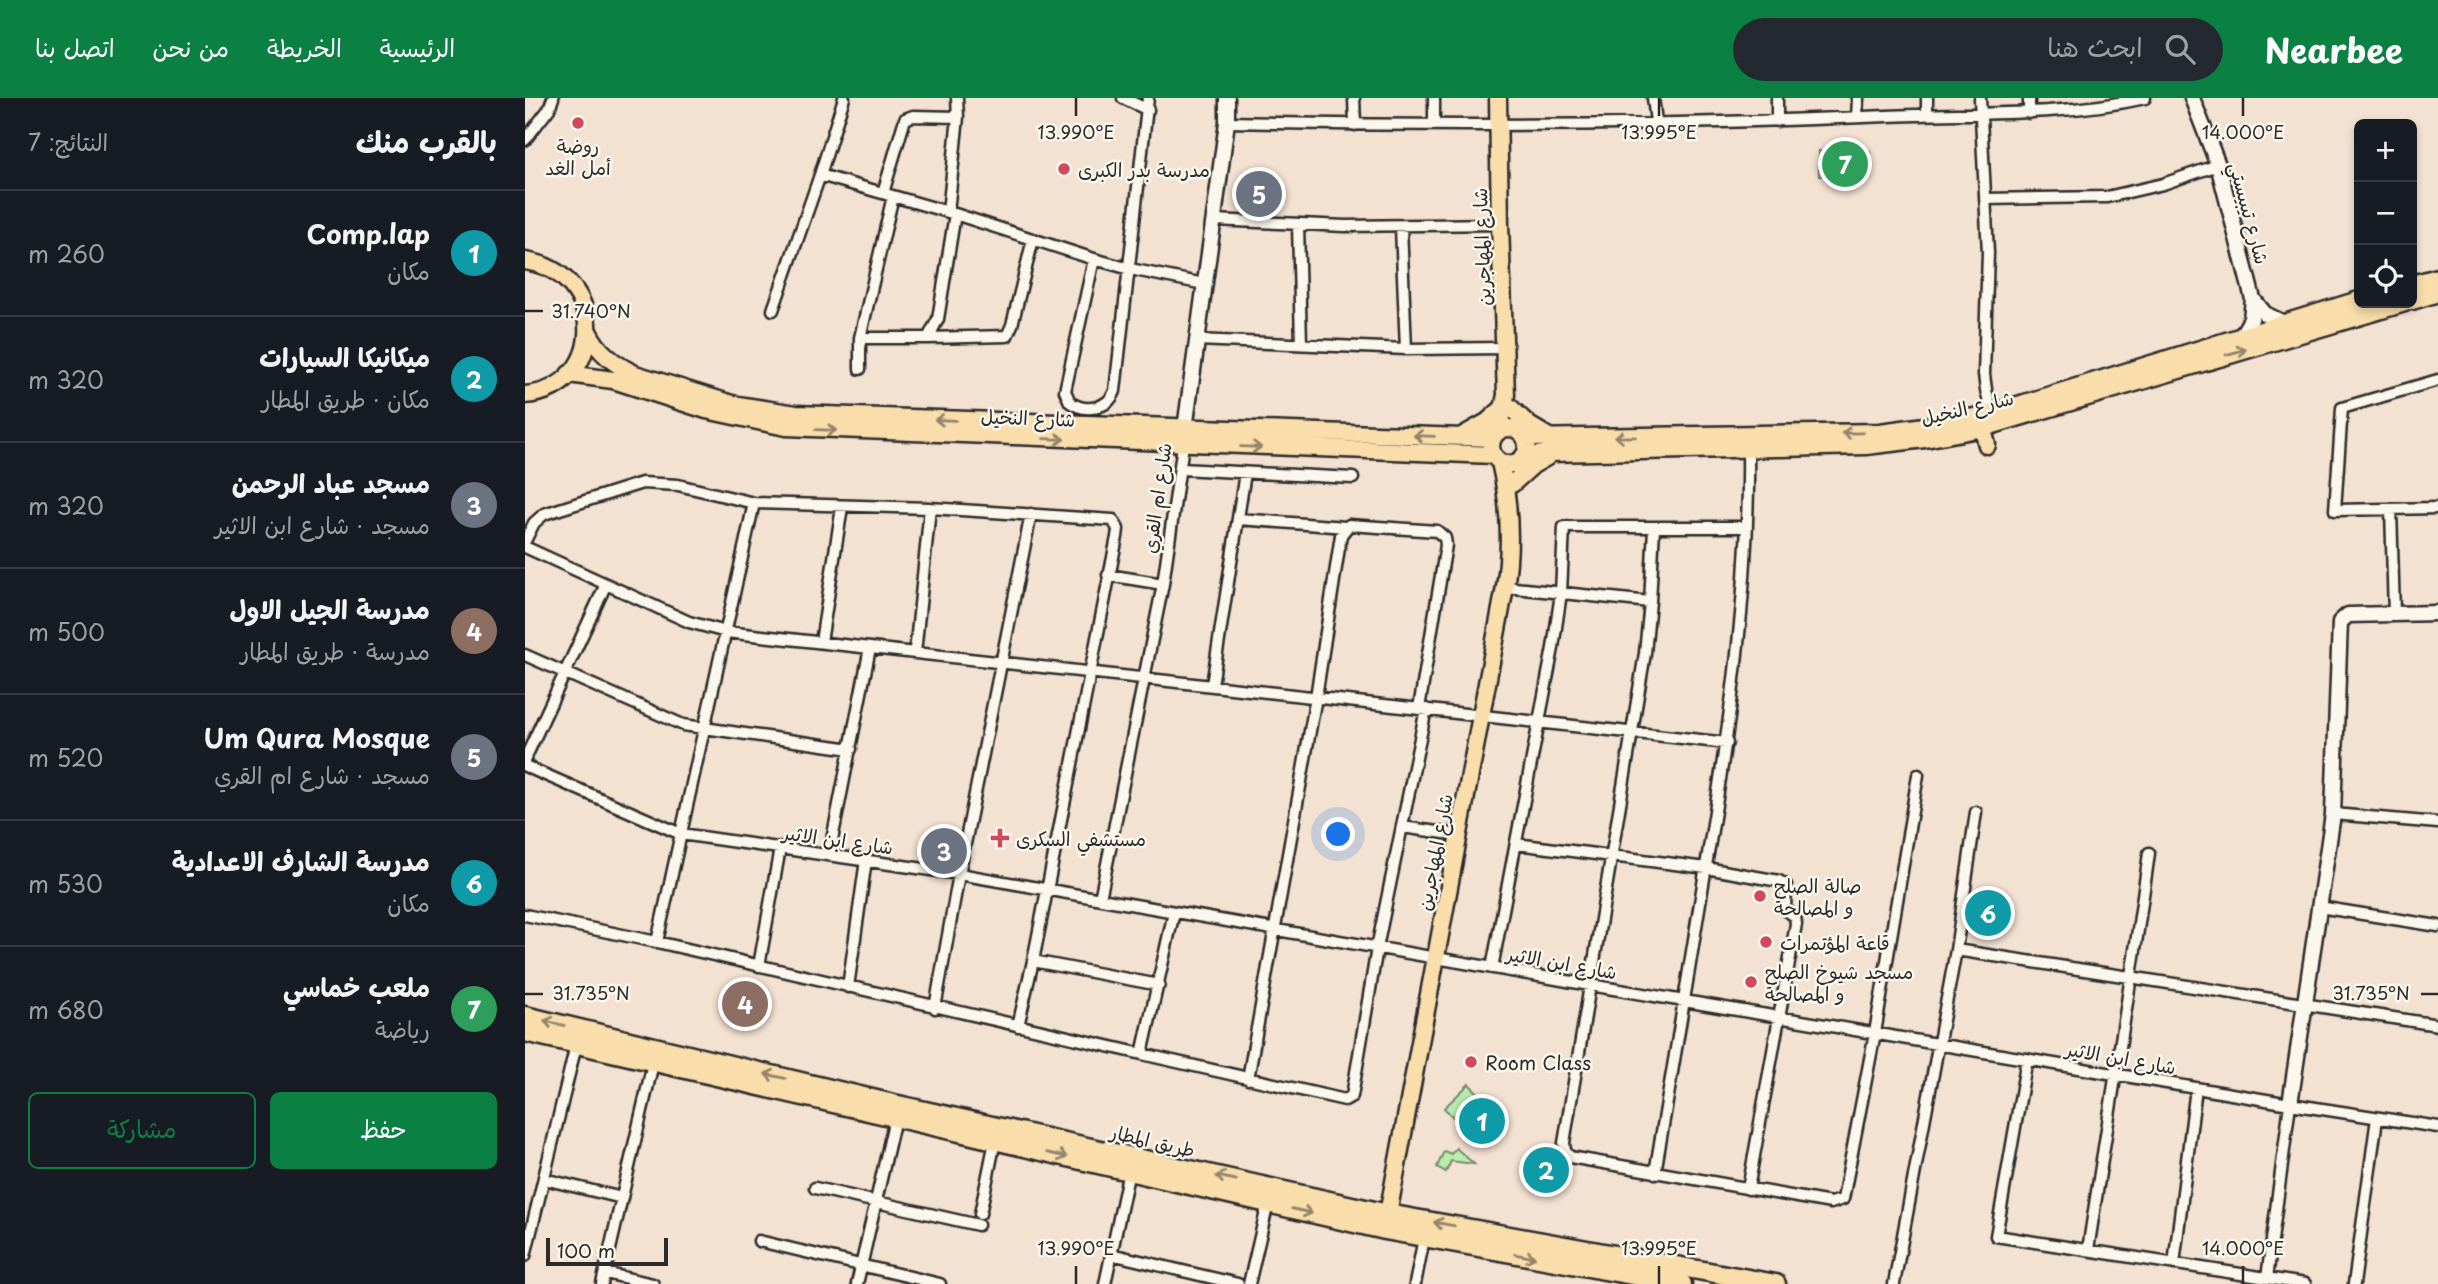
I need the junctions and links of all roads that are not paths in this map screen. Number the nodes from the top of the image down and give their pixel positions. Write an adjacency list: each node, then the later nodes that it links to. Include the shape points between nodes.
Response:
1 (553, 98): 31 (street)
2 (844, 98): 33 (street)
3 (957, 98): 23 (street)
4 (1123, 98): 19 (street)
5 (1148, 98): 19 (street)
6 (1227, 98): 26 (street, شارع ام القري)
7 (1355, 98): 29 (street)
8 (1434, 98): 30 (street)
9 (1499, 98): 28 (main road, شارع المهاجرين)
10 (1653, 98): 27 (street)
11 (1776, 98): 25 (street)
12 (1858, 98): 24 (street)
13 (1927, 98): 21 (street)
14 (1980, 98): 22 (street)
15 (2029, 98): 20 (street)
16 (2145, 98): 18 (street)
17 (2192, 98): 32 (street, شارع تيبيستي)
18 (2108, 102): 20 (street)
19 (1148, 110): 45 (street)
20 (2029, 113): 22 (street)
21 (1927, 114): 22 (street); 24 (street)
22 (1980, 114): 36 (street)
23 (958, 117): 34 (street, via 905,119); 37 (street)
24 (1857, 117): 25 (street)
25 (1777, 121): 27 (street)
26 (1227, 122): 29 (street); 38 (street, شارع ام القري)
27 (1655, 122): 28 (street)
28 (1499, 124): 30 (street); 40 (main road, شارع المهاجرين)
29 (1355, 125): 30 (street)
30 (1434, 125)
31 (525, 140)
32 (2218, 165): 36 (street, via 2107,198); 50 (street, شارع تيبيستي)
33 (820, 175): 34 (street); 54 (street)
34 (883, 192): 35 (street)
35 (894, 196): 37 (street); 58 (street)
36 (1985, 199): 70 (street)
37 (952, 213): 42 (street); 59 (street, via 938,319)
38 (1214, 220): 39 (street); 48 (street, شارع ام القري)
39 (1298, 224): 41 (street); 61 (street)
40 (1500, 224): 41 (street); 62 (main road, شارع المهاجرين)
41 (1401, 227): 63 (street)
42 (1033, 239): 43 (street); 59 (street, via 1007,336)
43 (1094, 259): 45 (street); 45 (street, via 1065,391 1077,407 1099,407 1114,395)
44 (525, 261): 56 (main road, via 551,268 572,285 584,306)
45 (1130, 269): 48 (street)
46 (2438, 276): 47 (main road)
47 (2417, 282)
48 (1204, 284): 60 (street, شارع ام القري)
49 (2438, 293): 51 (main road)
50 (2253, 299): 55 (street, via 2265,314); 57 (street, via 2251,319)
51 (2417, 299)
52 (2354, 301): 55 (main road, شارع النخيل)
53 (2386, 308): 64 (main road, شارع النخيل, one-way to 53)
54 (773, 310)
55 (2282, 322): 57 (main road, شارع النخيل)
56 (588, 331): 66 (main road, via 582,355); 73 (main road, شارع النخيل, one-way to 56, via 760,410 635,374 602,352)
57 (2242, 335): 64 (main road, شارع النخيل)
58 (860, 338): 59 (street); 65 (street)
59 (928, 338)
60 (1196, 340): 61 (street); 73 (street, شارع ام القري)
61 (1301, 344): 63 (street)
62 (1506, 348): 63 (street); 69 (main road, شارع المهاجرين)
63 (1406, 349)
64 (2192, 358): 70 (main road, شارع النخيل)
65 (860, 369)
66 (569, 374): 68 (main road, via 551,388); 73 (main road, شارع النخيل, one-way to 73, via 613,380 706,410 786,427)
67 (2438, 380): 89 (street, via 2342,408 2335,510)
68 (525, 394)
69 (1507, 403): 71 (main road, شارع المهاجرين); 72 (main road, شارع المهاجرين); 74 (main road, via 1487,422); 75 (main road, via 1529,425)
70 (1985, 419): 75 (main road, شارع النخيل, one-way to 75, via 1880,432); 76 (main road); 77 (main road, شارع النخيل, via 1867,453 1798,455)
71 (1495, 434): 72 (main road, via 1508,427); 74 (main road, شارع النخيل); 80 (main road, via 1490,450)
72 (1522, 434): 75 (main road, شارع النخيل); 80 (main road, via 1527,447)
73 (1184, 437): 74 (main road, شارع النخيل, one-way to 73); 79 (main road, شارع النخيل, one-way to 79); 81 (street, شارع ام القري)
74 (1459, 437)
75 (1551, 438)
76 (1987, 445)
77 (1748, 449): 78 (main road, شارع النخيل); 93 (street)
78 (1559, 453): 80 (main road, شارع النخيل); 84 (main road, via 1533,465)
79 (1468, 454): 80 (main road, شارع النخيل); 84 (main road)
80 (1508, 459): 84 (main road, شارع المهاجرين)
81 (1181, 469): 82 (street); 99 (street, شارع ام القري)
82 (1245, 474): 83 (street); 91 (street)
83 (1353, 478)
84 (1508, 488): 100 (main road, شارع المهاجرين)
85 (754, 503): 86 (street); 95 (street, via 678,485 642,483 544,514); 105 (street)
86 (842, 507): 87 (street); 106 (street)
87 (930, 508): 90 (street); 108 (street)
88 (2438, 508): 89 (street)
89 (2392, 509): 104 (street)
90 (1031, 514): 97 (street, via 1113,520 1118,528); 110 (street)
91 (1238, 519): 92 (street); 114 (street)
92 (1346, 527): 115 (street, via 1341,534); 116 (street, via 1433,531 1445,538)
93 (1747, 527): 94 (street); 121 (street)
94 (1654, 528): 101 (street, via 1564,527); 102 (street)
95 (525, 541)
96 (525, 547): 98 (street)
97 (1108, 575): 99 (street); 111 (street)
98 (606, 584): 105 (street, via 689,622); 112 (street)
99 (1163, 584): 113 (street, شارع ام القري)
100 (1505, 587): 101 (street); 117 (main road, شارع المهاجرين)
101 (1560, 593): 102 (street); 118 (street)
102 (1650, 602): 120 (street)
103 (2438, 613): 104 (street)
104 (2394, 614): 127 (street, via 2348,615 2340,622)
105 (726, 632): 106 (street); 119 (street)
106 (821, 642): 107 (street)
107 (870, 648): 108 (street); 122 (street)
108 (915, 653): 110 (street)
109 (525, 655): 112 (street)
110 (1002, 662): 111 (street); 139 (street)
111 (1089, 672): 113 (street); 140 (street)
112 (565, 674): 119 (street, via 683,725); 123 (street)
113 (1144, 678): 114 (street); 141 (street, شارع ام القري)
114 (1212, 685): 115 (street)
115 (1316, 697): 116 (street); 146 (street)
116 (1423, 708): 117 (street); 129 (street)
117 (1481, 715): 118 (street); 131 (main road, شارع المهاجرين)
118 (1538, 722): 120 (street); 132 (street)
119 (704, 729): 122 (street); 130 (street)
120 (1631, 733): 121 (street); 136 (street)
121 (1727, 743): 138 (street)
122 (851, 750): 135 (street)
123 (525, 760)
124 (525, 766): 130 (street, شارع ابن الاثير)
125 (1917, 775): 166 (street)
126 (1976, 812): 149 (street)
127 (2333, 814): 128 (street); 142 (street)
128 (2438, 823)
129 (1402, 827): 131 (street); 148 (street)
130 (681, 834): 133 (street, شارع ابن الاثير); 147 (street)
131 (1459, 835): 150 (main road, شارع المهاجرين)
132 (1516, 844): 136 (street); 153 (street)
133 (780, 848): 135 (street, شارع ابن الاثير); 152 (street)
134 (2149, 853): 154 (street)
135 (829, 855): 137 (street, شارع ابن الاثير)
136 (1611, 856): 138 (street); 156 (street)
137 (866, 860): 139 (street, شارع ابن الاثير); 157 (street)
138 (1706, 868): 158 (street); 162 (street, via 1786,885 1785,911 1797,920)
139 (959, 874): 140 (street, شارع ابن الاثير); 160 (street)
140 (1048, 889): 141 (street, شارع ابن الاثير); 151 (street)
141 (1100, 899): 143 (street, شارع ابن الاثير)
142 (2319, 907): 145 (street); 159 (street)
143 (1174, 912): 146 (street, شارع ابن الاثير); 155 (street)
144 (525, 915): 147 (street)
145 (2438, 926)
146 (1274, 930): 148 (street, شارع ابن الاثير); 173 (street)
147 (657, 942): 152 (street)
148 (1377, 948): 150 (street, شارع ابن الاثير); 173 (street, via 1352,1096 1345,1100)
149 (1956, 950): 154 (street); 167 (street)
150 (1436, 958): 153 (street, شارع ابن الاثير); 188 (main road, شارع المهاجرين)
151 (1033, 961): 155 (street); 164 (street)
152 (759, 966): 157 (street)
153 (1492, 968): 156 (street, شارع ابن الاثير)
154 (2133, 977): 159 (street); 172 (street)
155 (1159, 985): 169 (street)
156 (1590, 985): 158 (street, شارع ابن الاثير); 181 (street, via 1565,1151 1574,1160)
157 (848, 987): 160 (street)
158 (1685, 1001): 162 (street, شارع ابن الاثير); 181 (street)
159 (2304, 1005): 163 (street); 175 (street)
160 (935, 1008): 164 (street)
161 (525, 1016): 188 (highway, طريق المطار, one-way to 161)
162 (1780, 1017): 166 (street, شارع ابن الاثير); 184 (street)
163 (2438, 1025)
164 (1018, 1026): 169 (street)
165 (525, 1032): 168 (highway, طريق المطار)
166 (1875, 1033): 167 (street, شارع ابن الاثير); 184 (street, via 1843,1199 1831,1203)
167 (1939, 1044): 170 (street, شارع ابن الاثير); 207 (street)
168 (576, 1045): 171 (highway, طريق المطار); 182 (street)
169 (1142, 1054): 173 (street)
170 (2027, 1059): 172 (street, شارع ابن الاثير); 191 (street, via 1996,1236)
171 (653, 1063): 176 (highway, طريق المطار); 185 (street)
172 (2115, 1074): 174 (street, شارع ابن الاثير); 191 (street)
173 (1248, 1079)
174 (2196, 1088): 175 (street, شارع ابن الاثير); 194 (street)
175 (2290, 1104): 177 (street, شارع ابن الاثير); 196 (street)
176 (895, 1118): 179 (highway, طريق المطار); 186 (street)
177 (2377, 1118): 178 (street, شارع ابن الاثير); 209 (street)
178 (2438, 1127)
179 (995, 1141): 180 (highway, طريق المطار, one-way to 180); 186 (street, via 979,1219)
180 (1129, 1171): 187 (highway, طريق المطار); 192 (street)
181 (1655, 1173): 184 (street)
182 (544, 1179): 185 (street); 193 (street)
183 (815, 1188): 186 (street)
184 (1748, 1189)
185 (622, 1198): 197 (street)
186 (876, 1202): 195 (street)
187 (1268, 1203): 189 (highway, طريق المطار, one-way to 189); 203 (street)
188 (1388, 1214): 206 (highway, طريق المطار, one-way to 188)
189 (1424, 1238): 204 (street); 205 (highway, طريق المطار, one-way to 205)
190 (759, 1241): 195 (street)
191 (2088, 1250): 194 (street)
192 (1111, 1254): 201 (street); 202 (street)
193 (525, 1256)
194 (2174, 1264): 196 (street)
195 (862, 1265): 199 (street); 200 (street)
196 (2267, 1278): 208 (street)
197 (603, 1279): 198 (street)
198 (653, 1284)
199 (857, 1284)
200 (940, 1284)
201 (1105, 1284)
202 (1238, 1284)
203 (1249, 1284)
204 (1415, 1284)
205 (1677, 1284)
206 (1776, 1284)
207 (1894, 1284)
208 (2305, 1284)
209 (2354, 1284)

